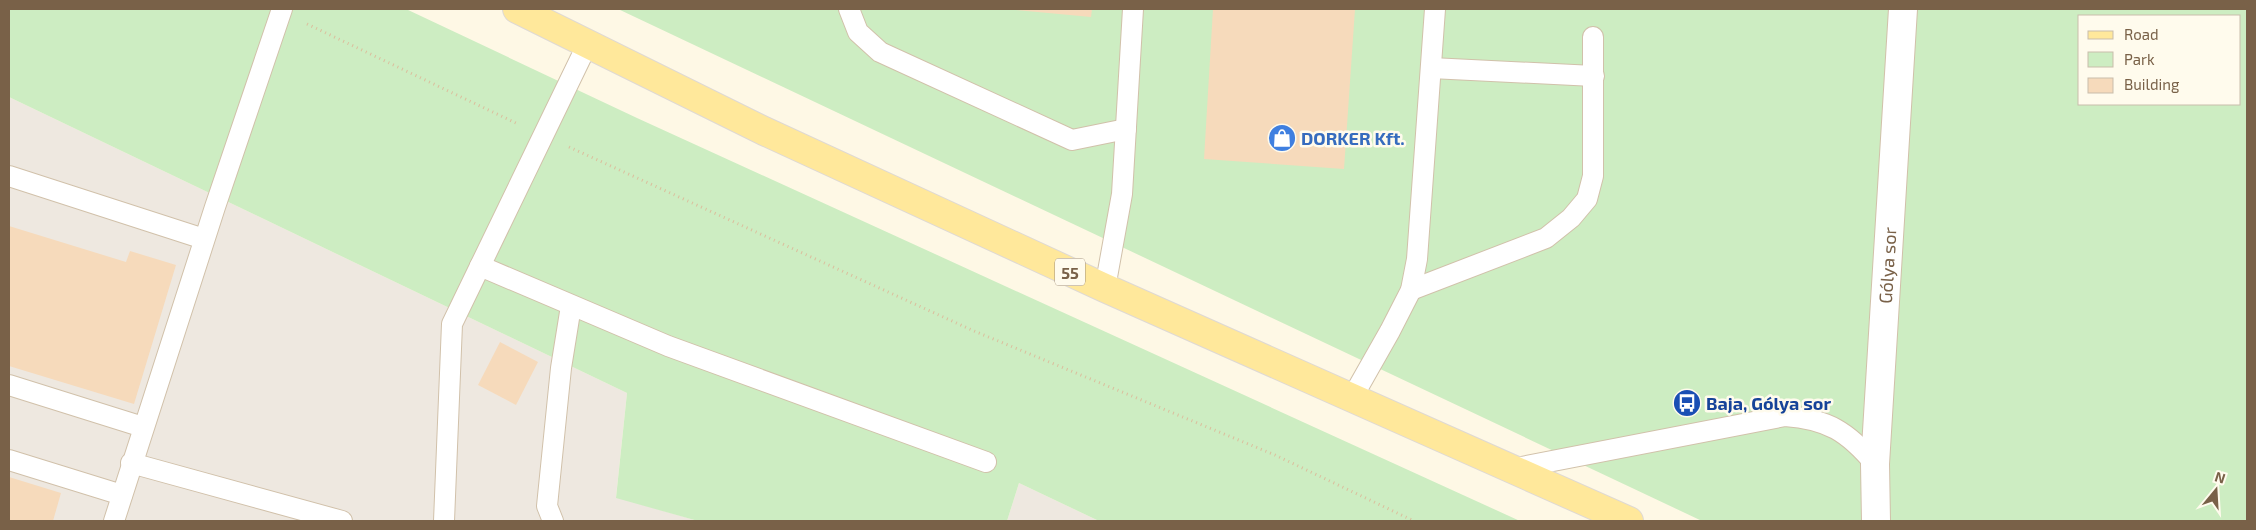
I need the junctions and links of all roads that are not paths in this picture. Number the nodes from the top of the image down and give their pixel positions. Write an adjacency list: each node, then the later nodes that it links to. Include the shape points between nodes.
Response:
1 (517, 9): 8 (main road, 55)
2 (849, 9): 11 (lane, via 858,32 880,52 1072,140)
3 (1133, 9): 11 (lane)
4 (1435, 9): 9 (lane)
5 (1903, 9): 24 (street, Gólya sor)
6 (282, 10): 13 (lane)
7 (1592, 37): 10 (lane)
8 (588, 43): 14 (lane); 15 (main road, 55, via 764,131)
9 (1431, 68): 10 (lane); 16 (lane, via 1417,259)
10 (1594, 76): 16 (lane, via 1593,176 1587,199 1571,218 1546,238)
11 (1126, 128): 15 (lane, via 1122,194)
12 (9, 176): 13 (lane)
13 (204, 239): 20 (lane)
14 (480, 266): 17 (lane); 29 (lane, via 452,324)
15 (1105, 288): 19 (main road, 55)
16 (1411, 290): 19 (lane)
17 (571, 306): 22 (lane, via 668,346); 30 (lane, via 561,368 547,506)
18 (9, 385): 20 (lane)
19 (1352, 398): 25 (main road, 55)
20 (143, 427): 23 (lane)
21 (9, 460): 26 (lane)
22 (986, 462)
23 (131, 463): 26 (lane); 28 (lane)
24 (1875, 464): 25 (lane, via 1859,446 1833,427 1815,420 1785,416); 32 (street, Gólya sor)
25 (1511, 469): 31 (main road, 55)
26 (122, 495): 27 (lane)
27 (114, 521)
28 (342, 521)
29 (444, 521)
30 (553, 521)
31 (1629, 521)
32 (1876, 521)

